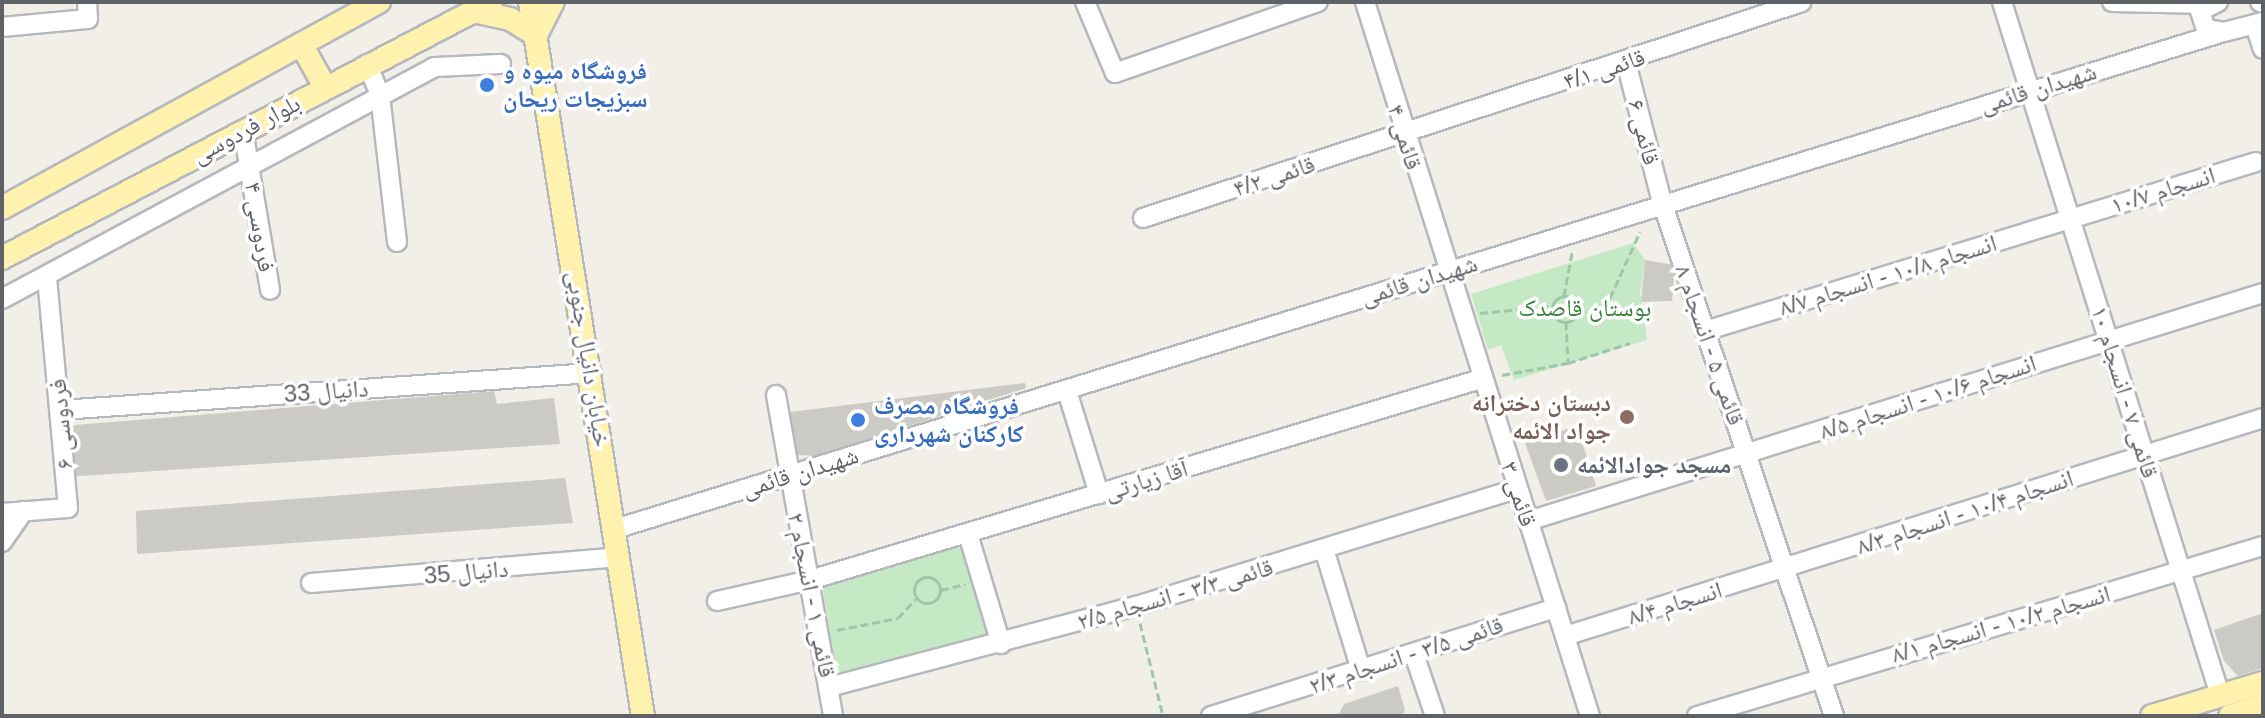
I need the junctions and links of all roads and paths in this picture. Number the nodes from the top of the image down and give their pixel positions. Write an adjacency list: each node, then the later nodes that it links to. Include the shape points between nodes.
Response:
1 (87, 2): 15 (street, via 88,19)
2 (379, 2): 18 (main road, بلوار فردوسی)
3 (530, 2): 17 (main road, خیابان دانیال جنوبی)
4 (553, 2): 17 (main road)
5 (1085, 2): 6 (street, via 1115,73)
6 (1318, 2)
7 (1365, 2): 27 (street, قائمی ۴)
8 (1802, 2): 20 (street, قائمی ۴/۱)
9 (2002, 2): 24 (street, قائمی ۷ - انسجام ۱۰)
10 (2112, 2): 11 (street)
11 (2159, 2): 12 (street)
12 (2214, 3): 16 (street, via 2200,11 2200,21 2206,29)
13 (482, 6): 17 (main road); 21 (main road, بلوار فردوسی)
14 (2259, 23): 16 (street, شهیدان قائمی); 19 (street)
15 (2, 27)
16 (2224, 32): 24 (street, شهیدان قائمی)
17 (536, 35): 51 (main road, خیابان دانیال جنوبی)
18 (301, 44): 23 (main road); 31 (main road, بلوار فردوسی)
19 (2263, 49)
20 (1626, 62): 27 (street, قائمی ۴/۱); 30 (street, قائمی ۶)
21 (367, 64): 23 (main road, بلوار فردوسی); 25 (street)
22 (501, 64): 25 (street, via 434,67)
23 (325, 87): 26 (main road, بلوار فردوسی)
24 (2030, 90): 30 (street, شهیدان قائمی); 33 (street, قائمی ۷ - انسجام ۱۰)
25 (380, 95): 29 (street); 35 (street)
26 (243, 130): 29 (street, فردوسی ۴); 36 (main road, بلوار فردوسی)
27 (1404, 135): 32 (street, قائمی ۴/۲); 37 (street, قائمی ۴)
28 (2256, 162): 33 (street, انسجام ۱۰/۷)
29 (250, 163): 38 (street); 39 (street, فردوسی ۴)
30 (1662, 202): 34 (street, شهیدان قائمی); 44 (path, via 1636,237 1605,309); 47 (street, قائمی ۵ - انسجام ۸)
31 (2, 208)
32 (1143, 218)
33 (2071, 218): 47 (street, انسجام ۱۰/۸ - انسجام ۸/۷); 48 (street, قائمی ۷ - انسجام ۱۰)
34 (1571, 233): 37 (street, شهیدان قائمی); 41 (path)
35 (397, 242)
36 (2, 258)
37 (1447, 272): 45 (street, قائمی ۳); 53 (street, شهیدان قائمی)
38 (47, 275): 42 (street); 55 (street, فردوسی ۶)
39 (270, 290)
40 (2263, 293): 48 (street, انسجام ۱۰/۶ - انسجام ۸/۵)
41 (1564, 296): 43 (path); 44 (path, via 1577,303)
42 (2, 299)
43 (1552, 306): 45 (path, via 1512,306); 46 (path, via 1553,314)
44 (1578, 312): 46 (path)
45 (1462, 317): 52 (street, قائمی ۳)
46 (1566, 322): 50 (path)
47 (1705, 331): 57 (street, قائمی ۵ - انسجام ۸)
48 (2109, 339): 57 (street, انسجام ۱۰/۶ - انسجام ۸/۵); 58 (street, قائمی ۷ - انسجام ۱۰)
49 (1630, 343): 50 (path)
50 (1568, 363): 52 (path)
51 (592, 373): 55 (street, دانیال 33); 65 (main road, خیابان دانیال جنوبی)
52 (1481, 379): 60 (street, قائمی ۳); 61 (street, آقا زیارتی)
53 (1067, 391): 59 (street, شهیدان قائمی); 61 (street)
54 (776, 395): 59 (street, قائمی ۱ - انسجام ۲)
55 (61, 410): 62 (street, فردوسی ۶, via 68,508)
56 (2263, 418): 58 (street, انسجام ۱۰/۴ - انسجام ۸/۳)
57 (1747, 455): 64 (street, انسجام ۱۰/۶ - انسجام ۸/۵); 71 (street, قائمی ۵ - انسجام ۸)
58 (2145, 455): 71 (street, انسجام ۱۰/۴ - انسجام ۸/۳); 72 (street, قائمی ۷ - انسجام ۱۰)
59 (789, 475): 65 (street, شهیدان قائمی); 73 (street, قائمی ۱ - انسجام ۲)
60 (1517, 489): 64 (street, قائمی ۳); 69 (street, قائمی ۳/۳ - انسجام ۲/۵)
61 (1099, 494): 66 (street, آقا زیارتی)
62 (24, 511): 63 (street, فردوسی ۶); 67 (street)
63 (2, 513)
64 (1528, 521): 80 (street, قائمی ۳)
65 (615, 529): 70 (main road, خیابان دانیال جنوبی)
66 (968, 534): 73 (street, آقا زیارتی); 74 (street)
67 (2, 542)
68 (2263, 546): 72 (street, انسجام ۱۰/۲ - انسجام ۸/۱)
69 (1324, 549): 79 (street, قائمی ۳/۳ - انسجام ۲/۵); 87 (street)
70 (619, 557): 75 (street, دانیال 35); 93 (main road, خیابان دانیال جنوبی)
71 (1785, 569): 83 (street, انسجام ۸/۴); 88 (street, قائمی ۵ - انسجام ۸)
72 (2182, 571): 88 (street, انسجام ۱۰/۲ - انسجام ۸/۱); 91 (street, قائمی ۷ - انسجام ۱۰)
73 (810, 580): 78 (street, آقا زیارتی); 90 (street, قائمی ۱ - انسجام ۲)
74 (981, 580): 76 (path); 85 (street)
75 (311, 583)
76 (941, 590): 77 (path, via 932,603); 77 (path, via 931,577 923,577 916,582)
77 (916, 599): 82 (path, via 898,618)
78 (717, 601)
79 (1136, 606): 85 (street, قائمی ۳/۳ - انسجام ۲/۵); 95 (path)
80 (1556, 608): 83 (street, قائمی ۳); 86 (street, قائمی ۳/۵ - انسجام ۲/۳)
81 (831, 618): 82 (path)
82 (833, 631): 84 (path)
83 (1565, 636): 98 (street, قائمی ۳)
84 (836, 643)
85 (1001, 644): 90 (street, قائمی ۳/۳ - انسجام ۲/۵)
86 (1414, 654): 87 (street, قائمی ۳/۵ - انسجام ۲/۳); 97 (street)
87 (1361, 670): 96 (street, قائمی ۳/۵ - انسجام ۲/۳)
88 (1821, 677): 99 (street, انسجام ۱۰/۲ - انسجام ۸/۱); 100 (street, قائمی ۵ - انسجام ۸)
89 (2263, 683): 91 (main road)
90 (829, 687): 94 (street, قائمی ۱ - انسجام ۲)
91 (2225, 706): 92 (main road); 101 (main road)
92 (2263, 706)
93 (643, 716)
94 (833, 716)
95 (1163, 716)
96 (1211, 716)
97 (1435, 716)
98 (1590, 716)
99 (1697, 716)
100 (1834, 716)
101 (2152, 716)

